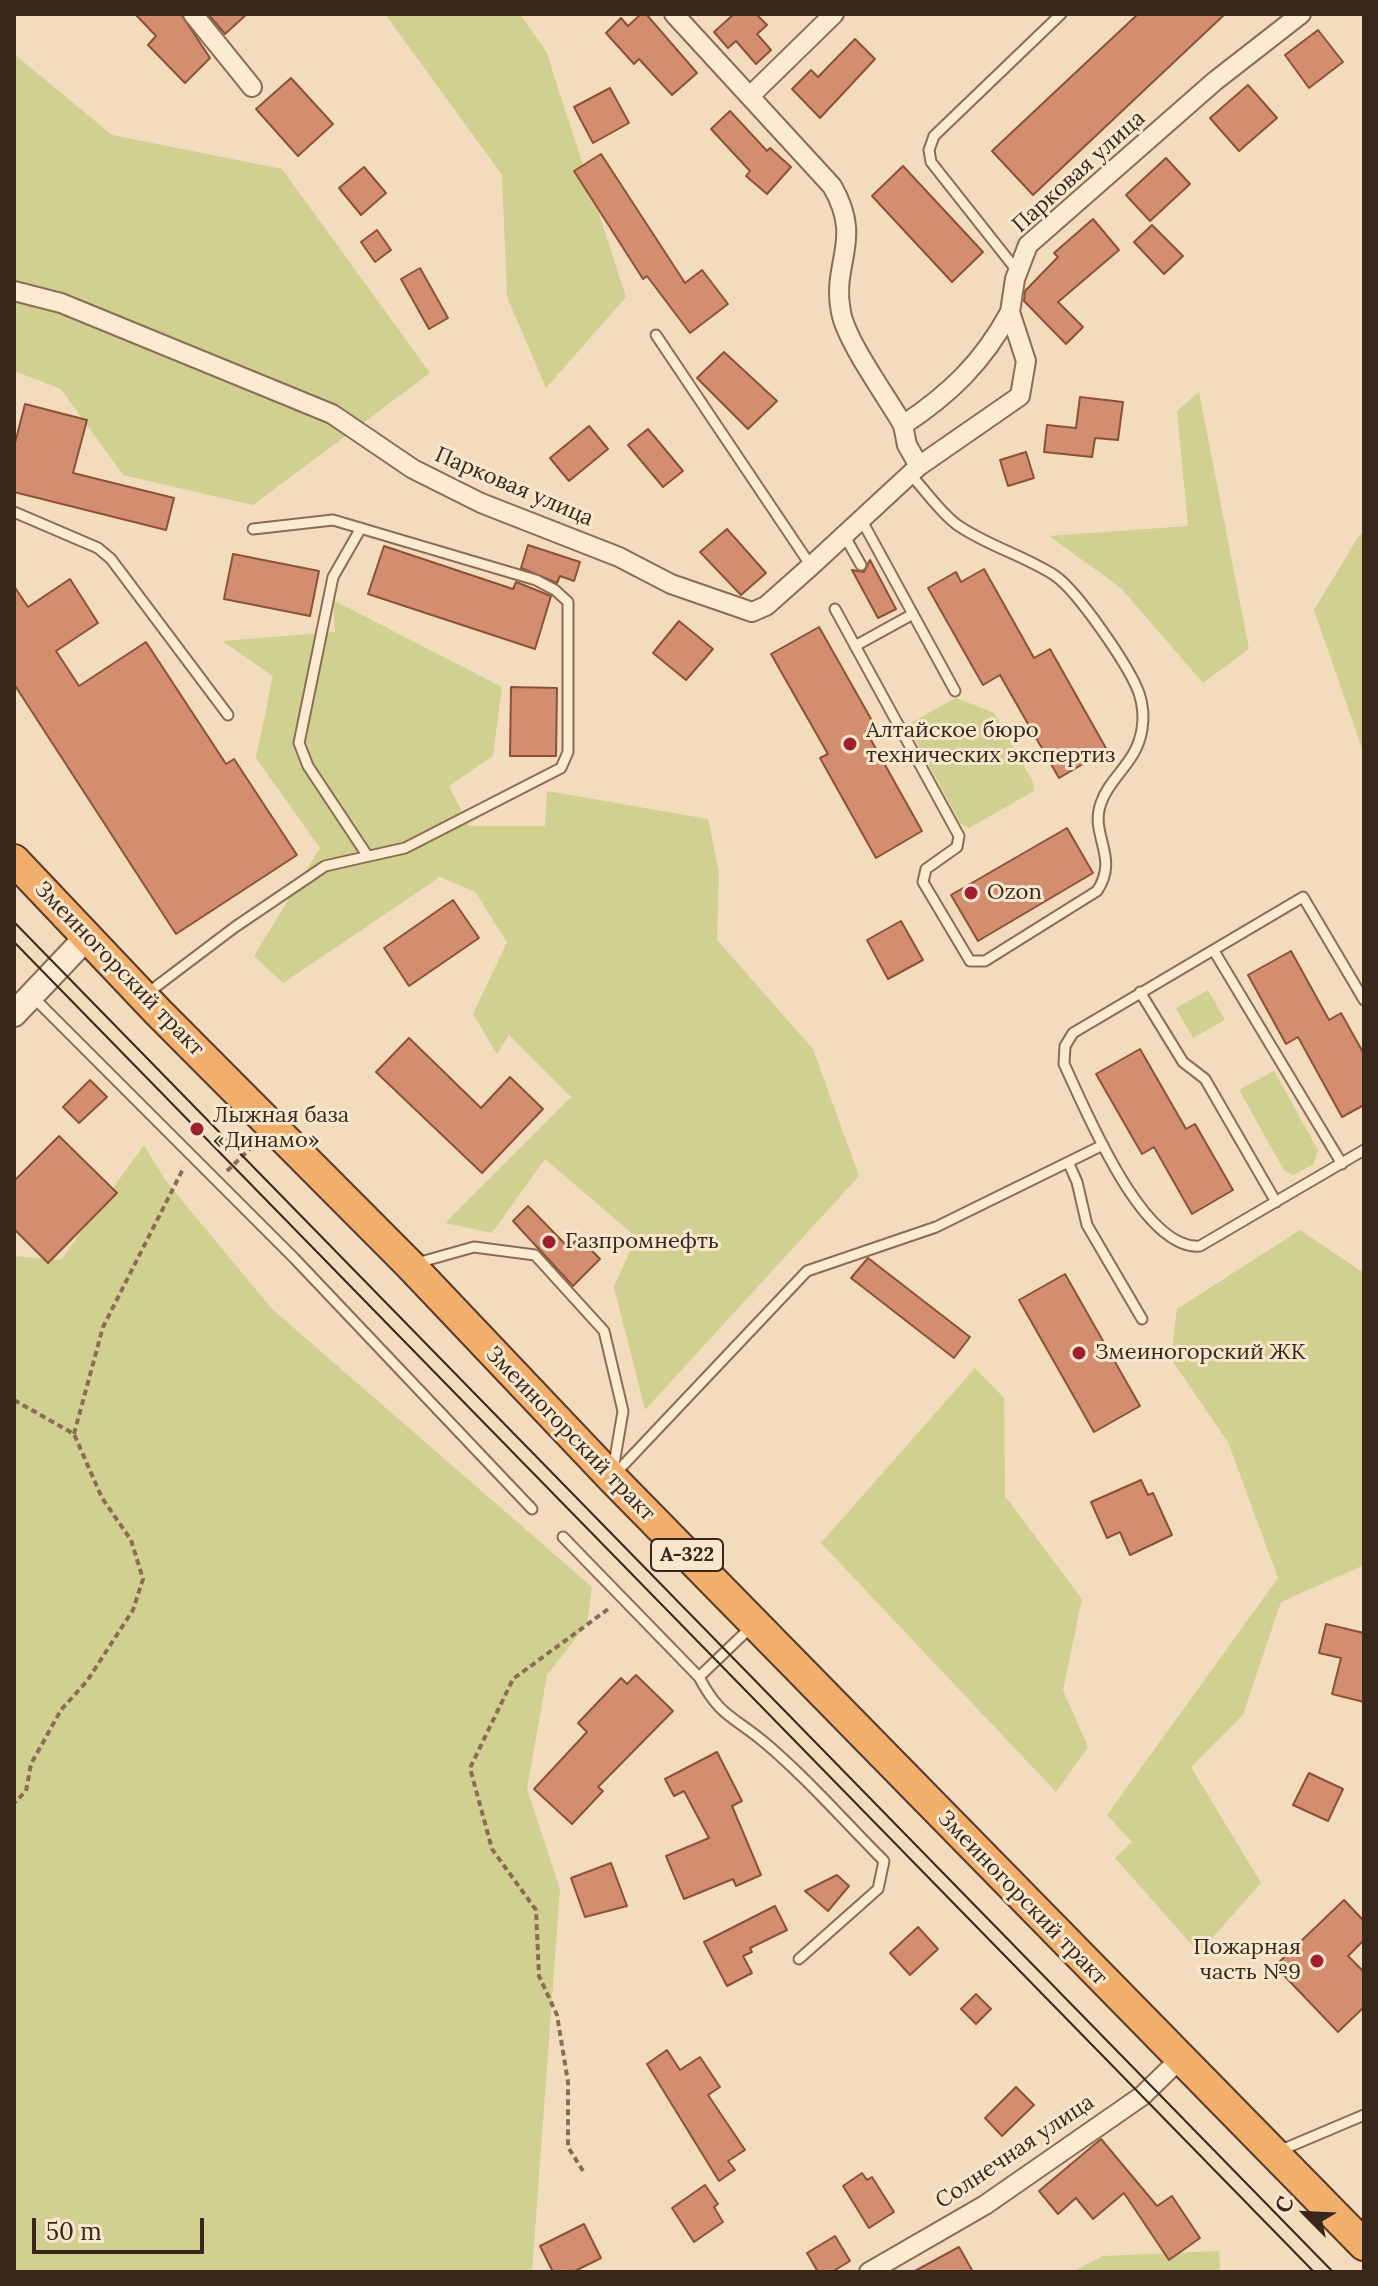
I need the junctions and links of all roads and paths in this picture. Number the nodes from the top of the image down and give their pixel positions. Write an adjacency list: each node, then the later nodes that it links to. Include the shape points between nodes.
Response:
1 (193, 14): 6 (street)
2 (674, 14): 7 (street)
3 (834, 14): 7 (street)
4 (1061, 14): 8 (lane, via 934,136 929,150 931,162)
5 (1301, 14): 8 (street, Парковая улица, via 1215,81 1028,245)
6 (252, 87)
7 (750, 96): 12 (street, via 832,186 845,208 841,313)
8 (1018, 272): 10 (street, Парковая улица)
9 (14, 291): 20 (street, Парковая улица, via 61,303 332,414 442,485 735,607 752,612 766,606)
10 (1010, 312): 12 (street, via 970,373); 13 (street, Парковая улица, via 1026,361 1020,396)
11 (656, 335): 20 (lane)
12 (903, 425): 13 (street)
13 (914, 470): 15 (street, Парковая улица); 23 (lane, via 954,523 1056,576 1082,603 1135,684 1142,729 1134,756 1101,801 1098,825 1108,862 1097,891 985,961 970,961 923,882 926,869 957,847 959,836)
14 (14, 512): 25 (lane, via 98,548 111,559)
15 (861, 519): 18 (street, Парковая улица); 22 (lane)
16 (361, 528): 17 (lane, via 333,520); 26 (lane, via 333,577 299,743 308,766); 26 (lane, via 536,580 568,602 568,752 561,768 405,848)
17 (253, 529)
18 (844, 535): 19 (lane); 20 (street, Парковая улица)
19 (861, 565)
20 (811, 566)
21 (835, 609): 23 (lane)
22 (913, 614): 23 (lane); 24 (lane)
23 (855, 646)
24 (955, 691)
25 (228, 715)
26 (367, 855): 32 (lane, via 325,866)
27 (14, 860): 28 (highway, Змеиногорский тракт / А-322)
28 (86, 938): 31 (street); 32 (highway, Змеиногорский тракт / А-322)
29 (1214, 951): 30 (lane); 33 (lane, via 1303,897); 41 (lane)
30 (1140, 992): 35 (lane, via 1073,1033 1065,1046 1064,1064); 42 (lane, via 1183,1062 1205,1079)
31 (31, 995): 34 (street); 37 (lane)
32 (142, 997): 43 (highway, Змеиногорский тракт / А-322)
33 (1364, 1000)
34 (14, 1014)
35 (1103, 1145): 40 (lane); 42 (lane, via 1129,1197 1187,1246 1200,1246)
36 (1364, 1150): 41 (lane)
37 (191, 1154): 46 (path, via 103,1327); 48 (lane)
38 (265, 1154): 39 (path, via 255,1144 226,1171)
39 (216, 1161)
40 (1069, 1164): 44 (lane, via 1085,1220); 47 (lane, via 936,1227 807,1271)
41 (1342, 1164): 42 (lane)
42 (1276, 1202)
43 (410, 1265): 47 (highway, Змеиногорский тракт / А-322); 47 (lane, via 474,1247 535,1255 604,1331 623,1411)
44 (1142, 1319)
45 (14, 1400): 46 (path)
46 (74, 1434): 53 (path, via 102,1498 131,1540 143,1579 133,1610 87,1681 61,1710 31,1764 26,1791)
47 (612, 1478): 51 (highway, Змеиногорский тракт / А-322)
48 (532, 1509)
49 (563, 1537): 50 (lane)
50 (623, 1599): 52 (lane); 58 (path, via 513,1679 470,1768 492,1849 536,1910 539,1976 557,2015 568,2082 568,2147)
51 (755, 1624): 52 (lane); 55 (highway, Змеиногорский тракт / А-322)
52 (699, 1677): 54 (lane, via 734,1723 762,1740 884,1861 878,1889)
53 (14, 1803)
54 (799, 1959)
55 (1180, 2059): 57 (highway, Змеиногорский тракт / А-322); 60 (street, Солнечная улица, via 1142,2096 985,2205)
56 (1364, 2115): 57 (lane)
57 (1274, 2154): 59 (highway, Змеиногорский тракт / А-322)
58 (583, 2171)
59 (1364, 2245)
60 (869, 2272)

